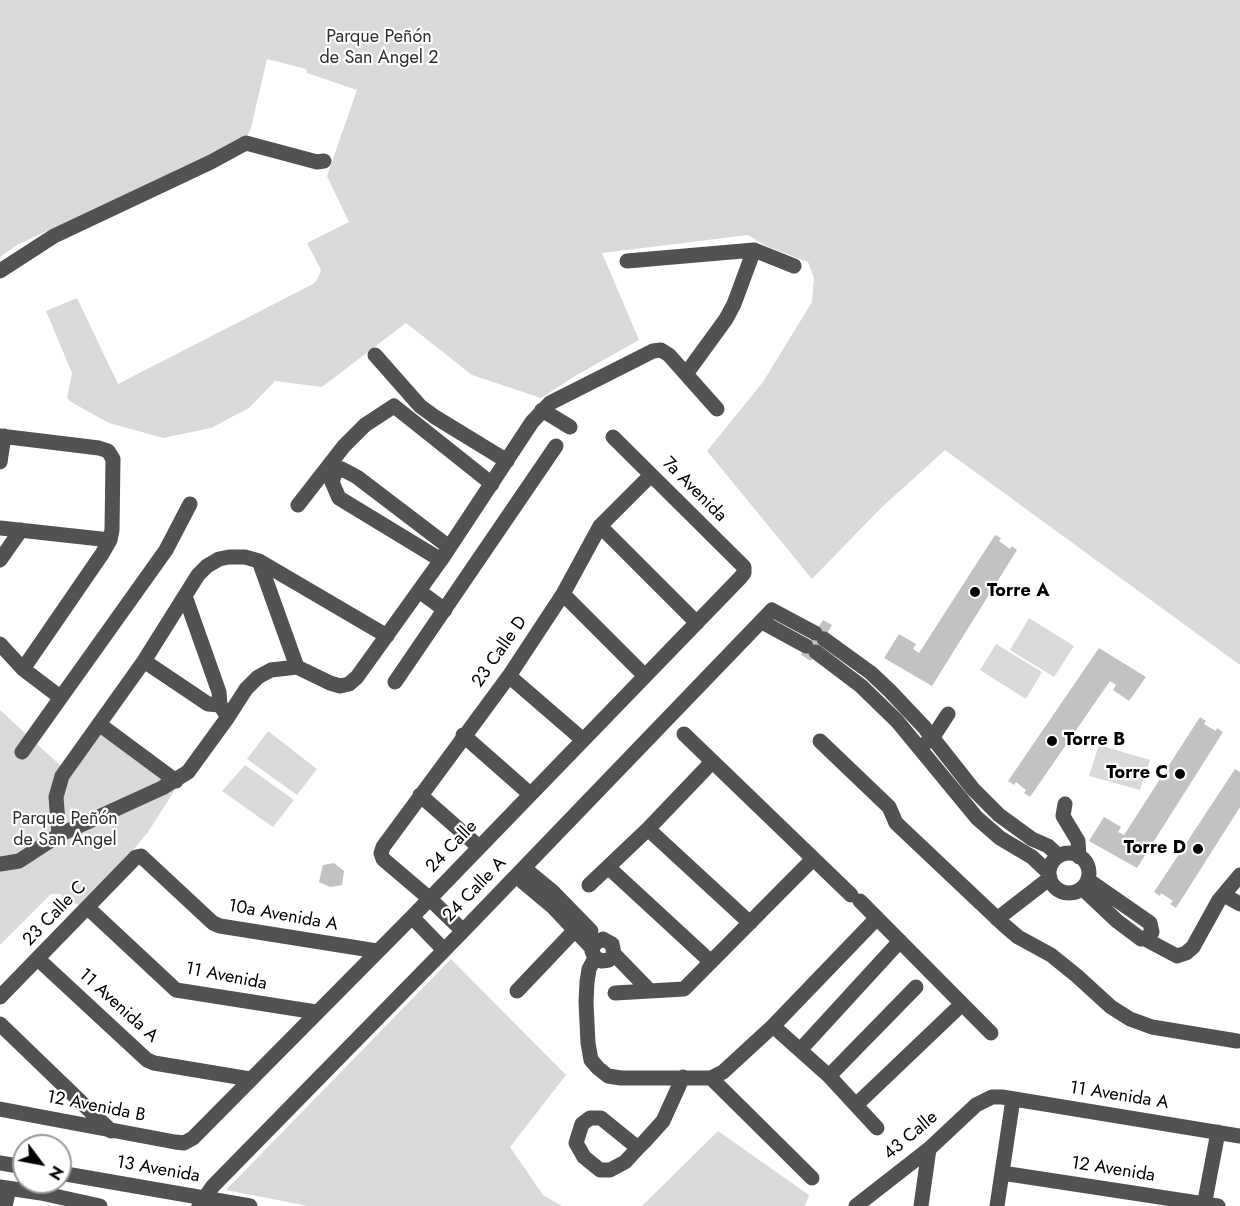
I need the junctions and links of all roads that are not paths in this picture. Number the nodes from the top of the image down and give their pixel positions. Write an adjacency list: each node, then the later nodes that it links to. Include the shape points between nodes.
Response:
1 (324, 161): 5 (street, via 246,143 54,236)
2 (754, 250): 3 (street); 4 (street); 7 (street, via 726,319)
3 (627, 261)
4 (794, 266)
5 (0, 271)
6 (375, 355): 14 (street, via 420,406)
7 (686, 374): 8 (street); 9 (street, via 669,355 653,351)
8 (717, 409)
9 (543, 410): 10 (street); 14 (street)
10 (570, 427)
11 (2, 436): 15 (street); 23 (street, via 108,451 114,467)
12 (613, 437): 16 (street, 7a Avenida)
13 (556, 446): 31 (street)
14 (507, 461): 17 (street)
15 (0, 462)
16 (651, 475): 20 (street, 23 Calle D); 27 (street, 7a Avenida, via 744,567)
17 (492, 484): 19 (street, via 394,406 365,425 344,446); 24 (street)
18 (190, 504): 44 (street, via 166,550)
19 (298, 505)
20 (600, 526): 29 (street, 23 Calle D); 33 (street)
21 (0, 528): 22 (street)
22 (21, 530): 23 (street); 25 (street)
23 (110, 540): 38 (street)
24 (445, 554): 24 (street, via 339,498 332,482 335,473 342,469 357,477); 28 (street)
25 (0, 560)
26 (259, 561): 30 (street, via 245,557 219,559 198,575); 34 (street); 37 (street)
27 (744, 573): 33 (street, 24 Calle)
28 (418, 591): 31 (street); 34 (street)
29 (563, 594): 40 (street, 23 Calle D); 41 (street)
30 (185, 596): 36 (street); 45 (street)
31 (445, 610): 42 (street)
32 (762, 622): 39 (street, 24 Calle A, via 772,610 819,636); 43 (street, via 811,649); 69 (street, 24 Calle A)
33 (697, 623): 41 (street, 24 Calle)
34 (387, 636): 37 (street, via 349,684 330,683)
35 (0, 644): 38 (street)
36 (144, 660): 45 (street); 47 (street)
37 (297, 667): 45 (street, via 271,670 258,677)
38 (23, 669): 44 (street)
39 (871, 673): 43 (street); 50 (street)
40 (509, 676): 49 (street, 23 Calle D); 51 (street)
41 (645, 676): 51 (street, 24 Calle)
42 (395, 682)
43 (861, 686): 53 (street)
44 (60, 697): 54 (street)
45 (224, 711): 56 (street, via 198,760)
46 (948, 714): 50 (street)
47 (99, 724): 56 (street); 61 (street, via 57,787)
48 (684, 734): 55 (street)
49 (463, 735): 57 (street); 58 (street, 23 Calle D)
50 (933, 738): 53 (street); 63 (street, via 999,815)
51 (582, 739): 57 (street, 24 Calle)
52 (820, 741): 80 (street, via 889,807 896,823)
53 (919, 747): 71 (street, via 977,818 1000,838 1032,857)
54 (22, 752)
55 (712, 762): 60 (street); 66 (street)
56 (176, 781): 61 (street)
57 (530, 794): 62 (street, 24 Calle)
58 (420, 795): 62 (street); 75 (street, 23 Calle D, via 381,854)
59 (1065, 804): 65 (street, via 1063,816 1078,841)
60 (648, 829): 68 (street); 81 (street)
61 (59, 835): 67 (street, via 19,861)
62 (479, 847): 75 (street, 24 Calle)
63 (1059, 856): 65 (street); 71 (street, via 1052,864)
64 (136, 857): 77 (street, 23 Calle C); 87 (street, 10a Avenida A, via 146,860 220,926)
65 (1079, 857): 72 (street, via 1087,864)
66 (813, 859): 79 (street); 81 (street)
67 (0, 864)
68 (608, 867): 73 (street); 89 (street)
69 (520, 872): 82 (street); 83 (street, 24 Calle A); 85 (street, via 552,891)
70 (1240, 875): 74 (street)
71 (1051, 880): 72 (street, via 1068,893); 80 (street)
72 (1085, 884): 74 (street, via 1117,921 1141,939 1177,956 1193,947)
73 (589, 885)
74 (1224, 895): 76 (street)
75 (430, 898): 78 (street, 24 Calle); 83 (street)
76 (1240, 904)
77 (88, 908): 88 (street, 23 Calle C); 96 (street, 11 Avenida, via 176,990)
78 (412, 917): 86 (street); 87 (street, 24 Calle)
79 (877, 918): 84 (street); 98 (street)
80 (1001, 922): 100 (street, via 1018,937 1051,955 1130,1019)
81 (750, 923): 89 (street)
82 (575, 930): 85 (street); 92 (street)
83 (463, 931): 86 (street, 24 Calle A)
84 (900, 941): 95 (street); 101 (street)
85 (596, 948): 91 (street, via 606,961 614,954); 103 (street, via 589,969 586,1002 591,1060 608,1076)
86 (444, 950): 122 (street, 24 Calle A, via 213,1186)
87 (377, 951): 96 (street, 24 Calle)
88 (39, 960): 94 (street, 23 Calle C); 105 (street, 11 Avenida A, via 154,1064)
89 (711, 962): 91 (street, via 684,989)
90 (916, 987): 102 (street)
91 (649, 990): 93 (street)
92 (517, 991)
93 (615, 993)
94 (0, 997)
95 (962, 1004): 99 (street); 108 (street)
96 (316, 1012): 105 (street, 24 Calle)
97 (0, 1024): 111 (street)
98 (773, 1026): 101 (street); 104 (street)
99 (991, 1032)
100 (1237, 1041)
101 (801, 1049): 102 (street)
102 (829, 1076): 108 (street)
103 (683, 1077): 104 (street); 115 (street, via 663,1120)
104 (711, 1078): 119 (street)
105 (250, 1079): 114 (street, 24 Calle)
106 (992, 1097): 107 (street, 11 Avenida A); 116 (street, 43 Calle, via 976,1105)
107 (1013, 1099): 112 (street, 11 Avenida A); 117 (street)
108 (856, 1105): 110 (street)
109 (0, 1108): 111 (street, 12 Avenida B)
110 (877, 1128)
111 (111, 1131): 114 (street, 12 Avenida B)
112 (1218, 1132): 113 (street, 11 Avenida A); 123 (street)
113 (1240, 1136)
114 (184, 1143)
115 (638, 1148)
116 (929, 1149): 128 (street, 43 Calle); 129 (street)
117 (1002, 1173): 123 (street, 12 Avenida); 130 (street)
118 (72, 1175): 122 (street, 13 Avenida)
119 (812, 1178)
120 (10, 1189): 124 (street); 125 (street)
121 (63, 1194): 126 (street)
122 (205, 1203): 127 (street, 13 Avenida)
123 (1209, 1205)
124 (5, 1206)
125 (18, 1206)
126 (100, 1206)
127 (250, 1206)
128 (856, 1206)
129 (921, 1206)
130 (997, 1206)

